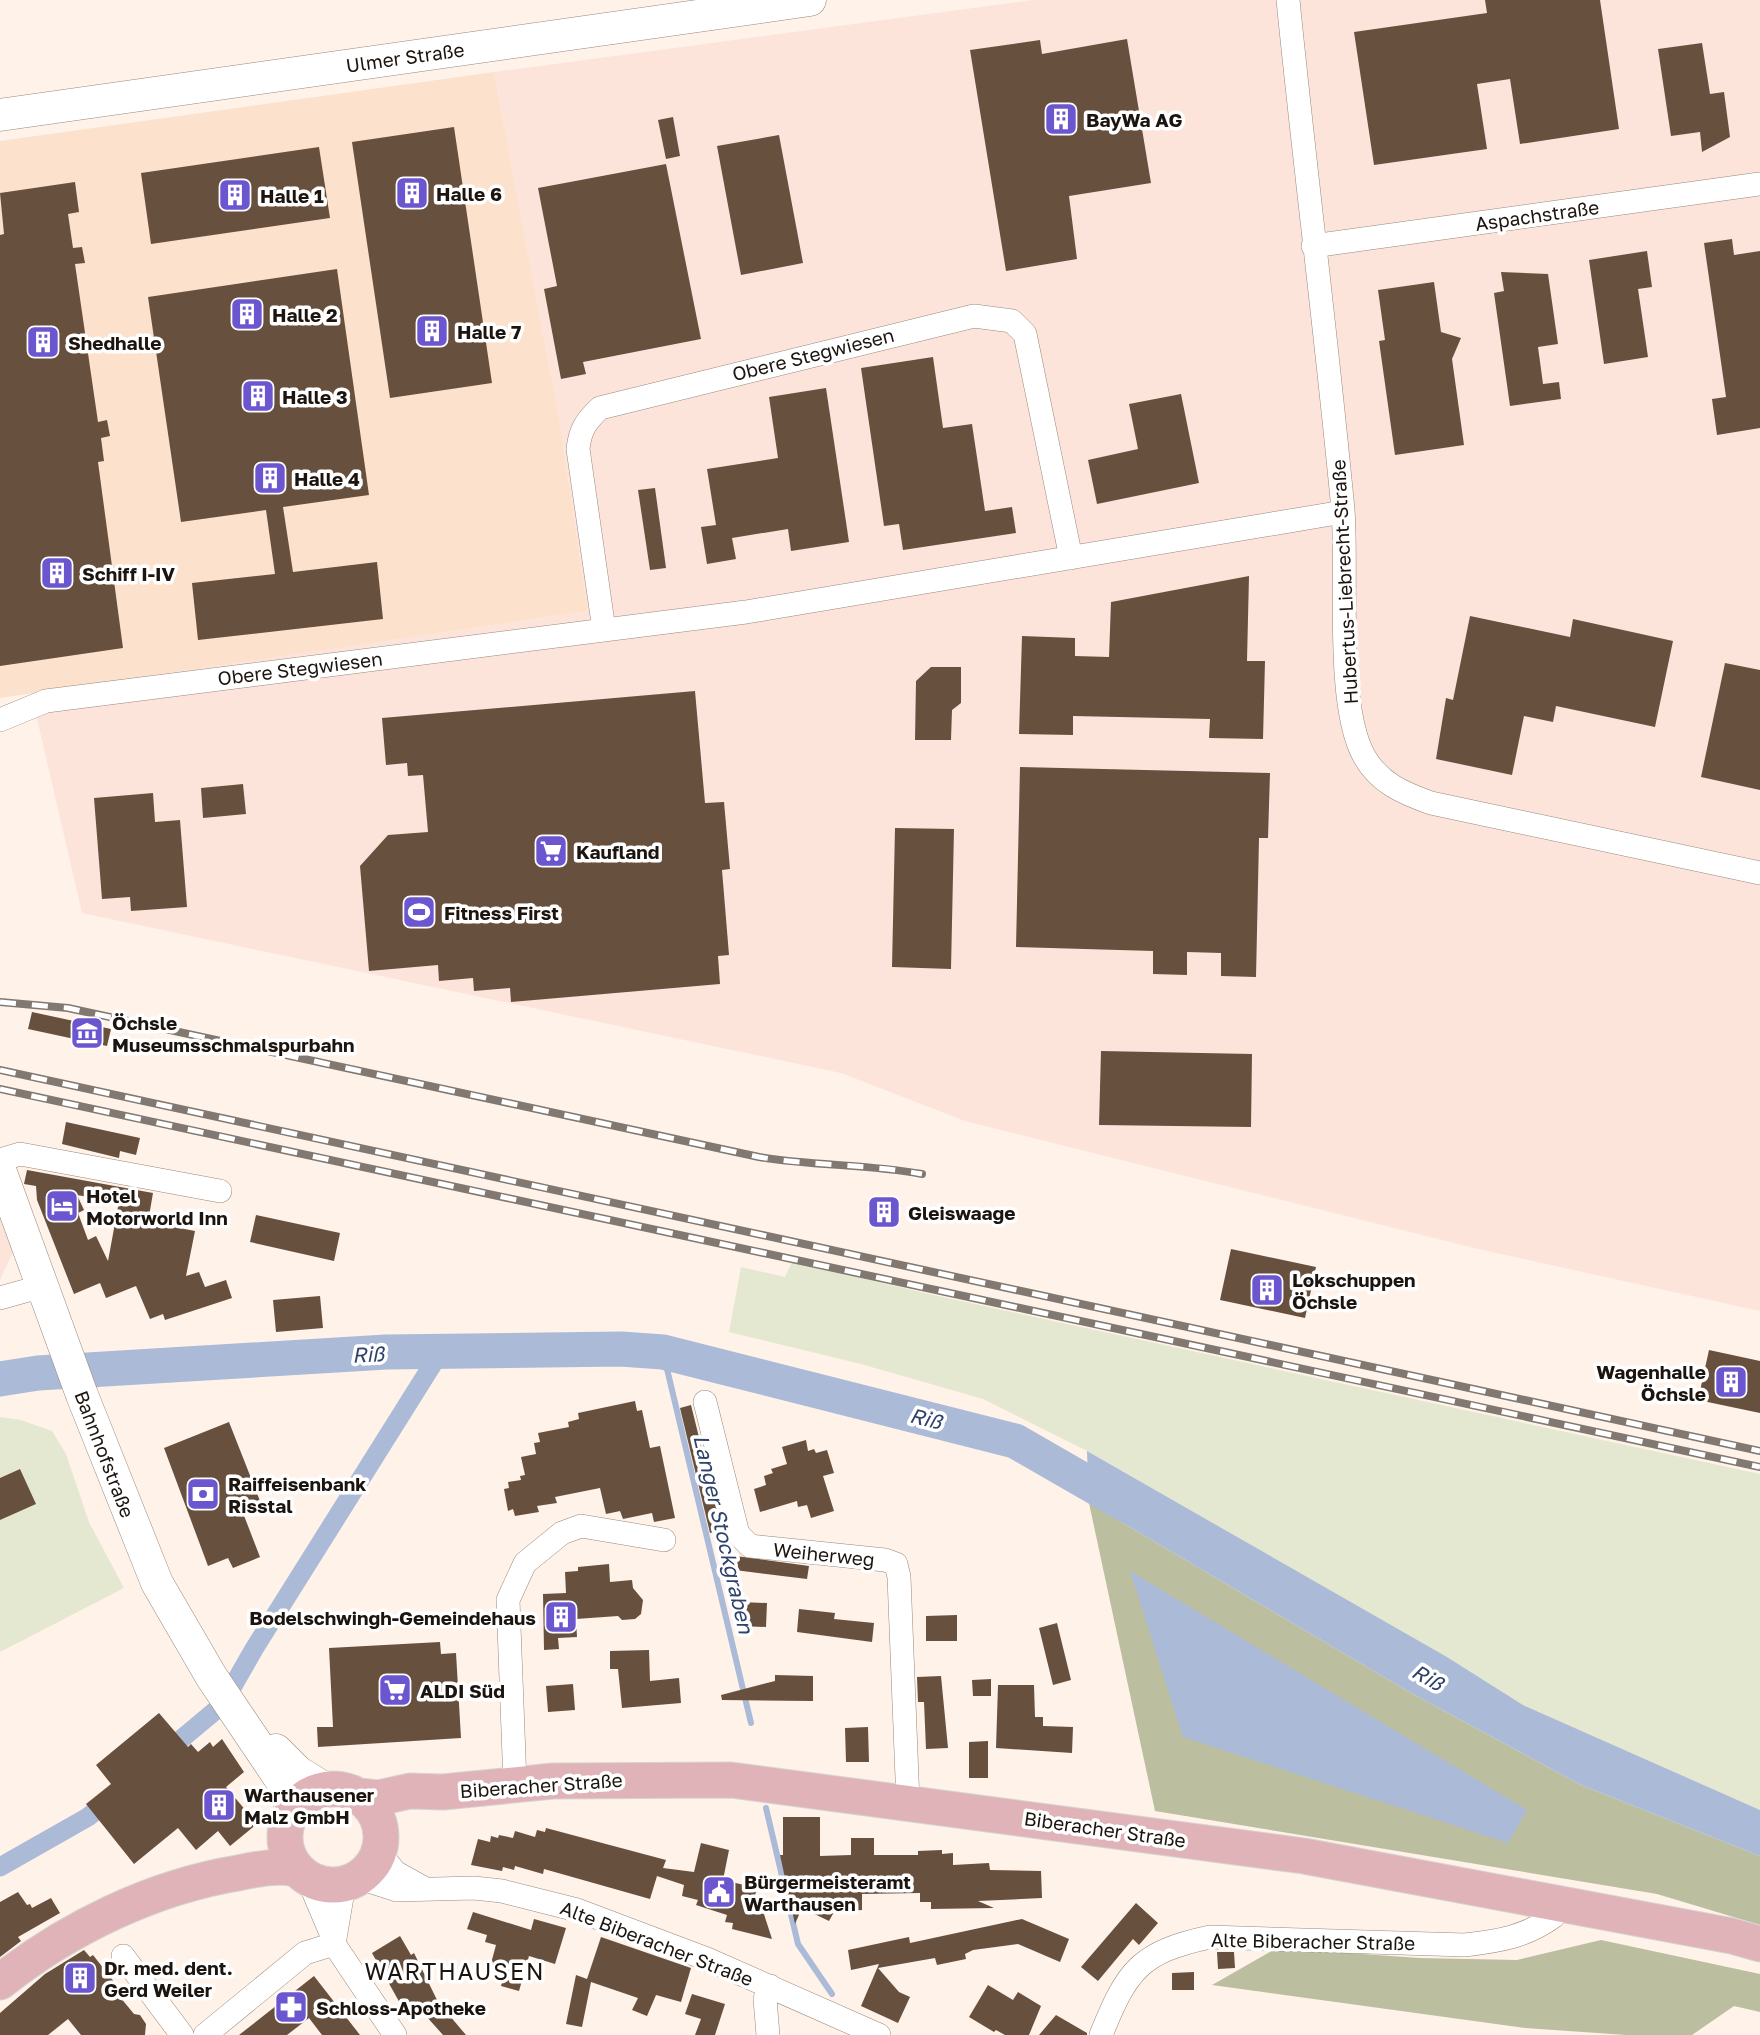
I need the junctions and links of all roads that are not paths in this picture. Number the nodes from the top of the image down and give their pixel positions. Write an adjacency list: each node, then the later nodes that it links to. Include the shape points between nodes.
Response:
1 (810, 0): 5 (main road, Ulmer Straße)
2 (1272, 0): 4 (street, Hubertus-Liebrecht-Straße)
3 (1288, 0): 4 (street, Hubertus-Liebrecht-Straße)
4 (1291, 29): 7 (street, Hubertus-Liebrecht-Straße)
5 (0, 115)
6 (1760, 184): 7 (street, Aspachstraße)
7 (1313, 246): 8 (street, Hubertus-Liebrecht-Straße)
8 (1343, 512): 9 (street, Obere Stegwiesen); 12 (street, Hubertus-Liebrecht-Straße, via 1353,725 1364,755 1383,780 1399,792 1431,803)
9 (1071, 558): 10 (street, Obere Stegwiesen, via 746,612); 10 (street, Obere Stegwiesen, via 1025,334 1012,321 974,316 600,408 580,432 578,449)
10 (604, 630): 11 (street, Obere Stegwiesen, via 47,701)
11 (0, 720)
12 (1760, 873)
13 (0, 1160): 15 (street, via 20,1154)
14 (0, 1170): 16 (main road, Bahnhofstraße)
15 (220, 1191)
16 (43, 1286): 17 (street); 20 (main road, Bahnhofstraße, via 157,1583)
17 (0, 1298)
18 (705, 1402): 25 (street, Weiherweg, via 738,1534 750,1546 896,1564)
19 (664, 1540): 21 (street, via 581,1526 562,1533 525,1563 509,1600)
20 (236, 1712): 22 (main road, Bahnhofstraße, via 298,1772); 26 (main road, Bahnhofstraße, via 284,1783)
21 (515, 1783): 23 (main road, Biberacher Straße); 25 (main road, Biberacher Straße, via 731,1780)
22 (324, 1788): 24 (main road); 26 (main road, via 311,1793)
23 (443, 1792): 24 (main road, Biberacher Straße); 27 (main road, Biberacher Straße, via 390,1822)
24 (359, 1796): 27 (main road, via 375,1813)
25 (908, 1803): 32 (main road, Biberacher Straße, via 1304,1856)
26 (288, 1821): 28 (main road, via 287,1852); 29 (main road, via 263,1850)
27 (380, 1843): 30 (main road, via 369,1869); 31 (street, Alte Biberacher Straße, via 395,1872)
28 (302, 1874): 29 (main road, via 268,1867); 30 (main road, via 332,1885); 33 (street)
29 (206, 1878): 36 (main road, via 104,1917 53,1944)
30 (351, 1882): 31 (street, Alte Biberacher Straße, via 369,1881 397,1890); 33 (street, via 343,1891)
31 (425, 1889): 37 (street, Alte Biberacher Straße, via 502,1891 553,1903)
32 (1555, 1903): 34 (main road, Biberacher Straße); 43 (street, Alte Biberacher Straße, via 1553,1917 1532,1932 1503,1941 1465,1945 1210,1937 1170,1946 1125,1979)
33 (334, 1941): 39 (street, via 305,1953); 40 (street)
34 (1760, 1944)
35 (123, 1956): 38 (street)
36 (0, 1982)
37 (770, 1986): 41 (street, via 765,1999); 42 (street, Alte Biberacher Straße)
38 (182, 2035)
39 (205, 2035)
40 (395, 2035)
41 (768, 2035)
42 (878, 2035)
43 (1101, 2035)

